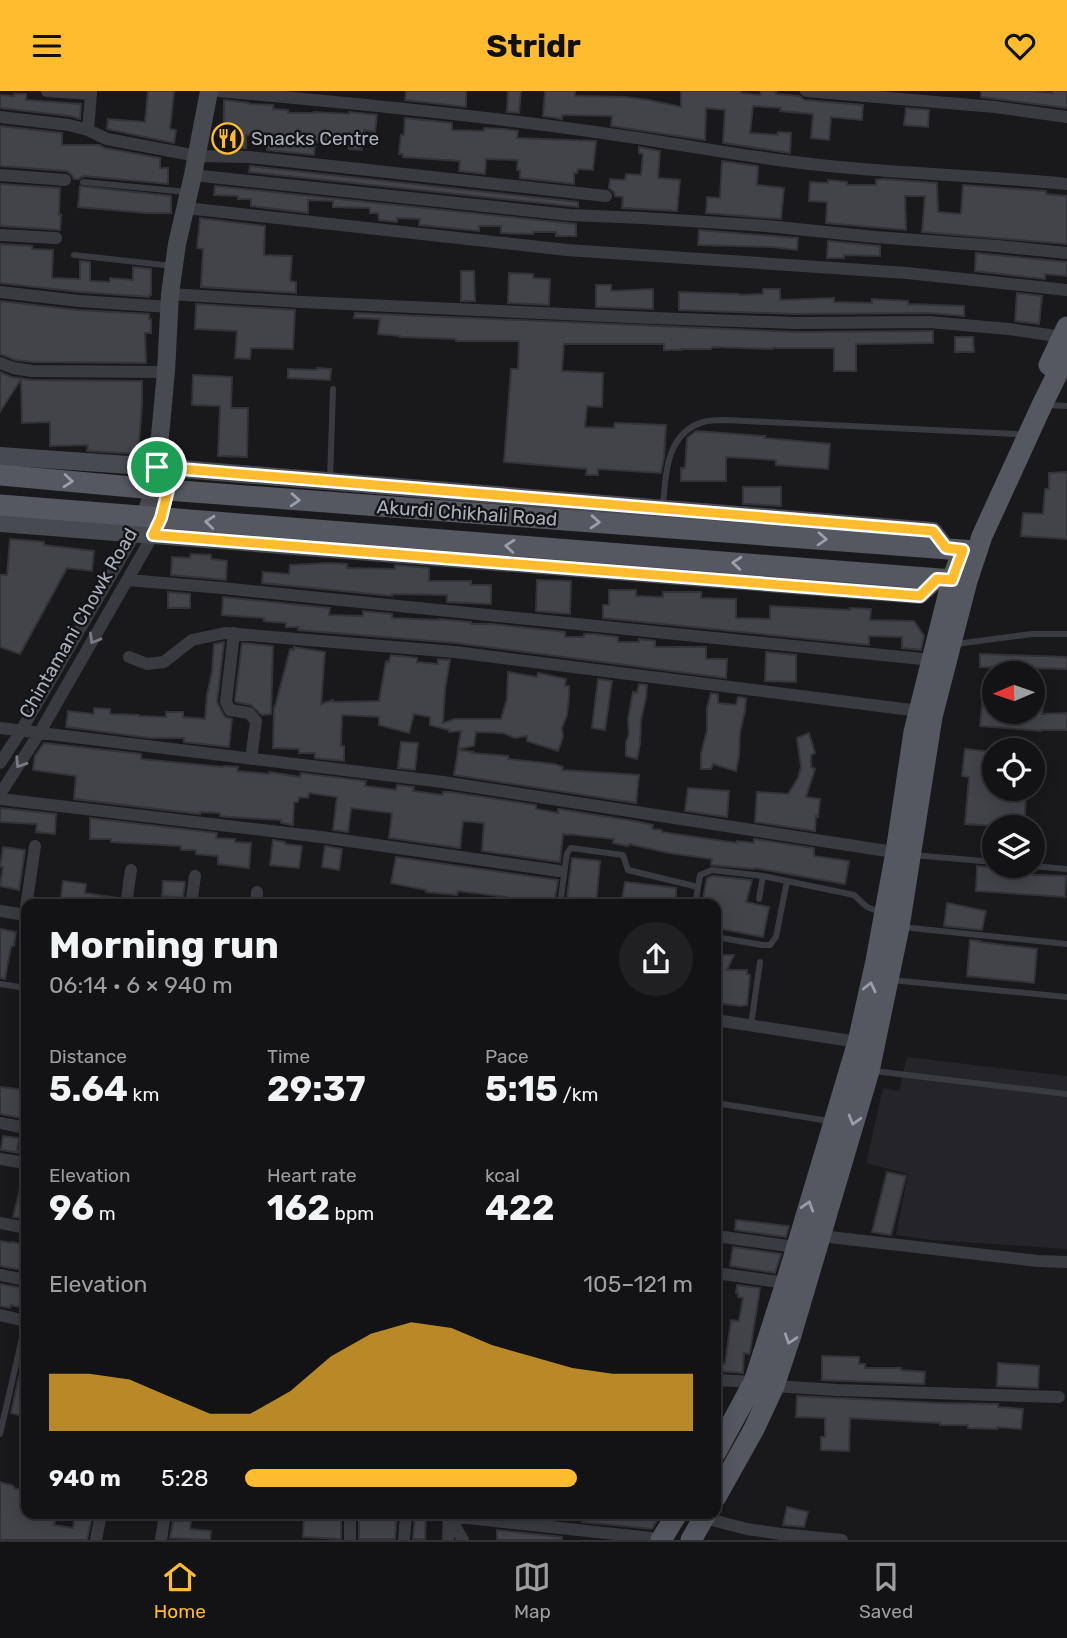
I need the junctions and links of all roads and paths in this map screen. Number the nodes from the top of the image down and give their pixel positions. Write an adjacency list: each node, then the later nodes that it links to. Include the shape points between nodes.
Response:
1 (47, 91): 5 (street)
2 (208, 91): 9 (street, Chintamani Chowk Road)
3 (218, 91): 13 (street, via 608,133 827,166)
4 (806, 91): 7 (street)
5 (91, 93): 8 (street)
6 (0, 117): 8 (street)
7 (1067, 117)
8 (89, 130): 9 (street, via 107,139)
9 (197, 156): 14 (street, Chintamani Chowk Road); 15 (street, via 249,157)
10 (0, 175): 11 (street)
11 (65, 180)
12 (83, 181): 14 (lane)
13 (1067, 184)
14 (189, 192): 17 (street, via 409,199); 22 (street, Chintamani Chowk Road); 23 (street, via 567,250 907,273)
15 (588, 194): 16 (street); 17 (street)
16 (606, 196)
17 (586, 215): 20 (street)
18 (0, 235): 19 (street)
19 (56, 238)
20 (1067, 253)
21 (74, 255): 22 (lane)
22 (174, 267): 25 (street, Chintamani Chowk Road)
23 (1067, 290)
24 (0, 292): 25 (street, via 79,300)
25 (170, 300): 26 (street, via 796,323 929,322 1009,329); 28 (street, Chintamani Chowk Road)
26 (1065, 340): 29 (main road); 33 (main road)
27 (0, 363): 28 (street, via 32,371)
28 (166, 372): 35 (street, Chintamani Chowk Road)
29 (1061, 382): 31 (main road)
30 (333, 389): 37 (lane)
31 (1042, 405): 32 (lane); 43 (main road, via 982,536)
32 (1067, 406)
33 (1016, 434): 40 (lane, via 702,422 676,443 666,466); 43 (main road)
34 (0, 456): 35 (street)
35 (157, 467): 37 (street); 38 (street, Chintamani Chowk Road)
36 (0, 475): 38 (main road, Akurdi Chikhali Road, one-way to 38)
37 (330, 482): 40 (street)
38 (161, 490): 42 (street, Chintamani Chowk Road); 43 (main road, Akurdi Chikhali Road, one-way to 43)
39 (0, 505): 42 (main road, Akurdi Chikhali Road)
40 (663, 509): 43 (street, via 933,531)
41 (0, 523): 42 (street)
42 (149, 526): 44 (street, Chintamani Chowk Road); 45 (main road, Akurdi Chikhali Road, one-way to 42); 53 (street, Chintamani Chowk Road)
43 (962, 550): 45 (main road)
44 (128, 580): 50 (street); 54 (street, Chintamani Chowk Road, one-way to 54)
45 (952, 580): 48 (main road); 50 (main road)
46 (234, 633): 49 (street, via 192,641 164,662 147,664); 51 (street, via 455,652); 55 (street, via 226,702 230,710 249,713 256,721)
47 (1067, 634): 48 (lane)
48 (951, 645): 51 (main road)
49 (129, 657)
50 (932, 660): 51 (main road)
51 (925, 714): 59 (main road, via 914,732)
52 (0, 728): 53 (street)
53 (21, 731): 54 (street); 56 (street, Chintamani Chowk Road)
54 (40, 732): 55 (street); 57 (street, Chintamani Chowk Road, one-way to 57)
55 (251, 759): 59 (street, via 443,782)
56 (0, 764)
57 (0, 796): 64 (street)
58 (35, 846): 69 (street)
59 (903, 854): 60 (lane); 77 (main road)
60 (982, 861)
61 (1045, 867): 62 (lane)
62 (1067, 869)
63 (131, 870): 70 (street)
64 (559, 871)
65 (195, 876): 71 (street)
66 (763, 876): 67 (lane); 68 (lane, via 712,870 700,875); 74 (lane)
67 (787, 881): 77 (lane, via 854,895); 78 (lane, via 776,937 770,945)
68 (698, 887): 72 (lane, via 628,870 623,855 570,848); 73 (lane)
69 (27, 899)
70 (127, 899)
71 (192, 899)
72 (560, 899)
73 (696, 899)
74 (759, 899)
75 (0, 911): 76 (street)
76 (21, 914)
77 (892, 920): 79 (lane); 81 (main road); 87 (main road, one-way to 77, via 876,961)
78 (721, 938)
79 (1067, 944)
80 (760, 962): 86 (lane)
81 (889, 980): 84 (lane); 87 (main road)
82 (0, 984): 83 (lane)
83 (21, 987)
84 (1067, 997)
85 (721, 1021): 86 (street)
86 (751, 1025): 87 (street)
87 (866, 1043): 88 (main road); 91 (main road)
88 (869, 1071): 89 (lane); 98 (main road, one-way to 98)
89 (1067, 1094)
90 (721, 1104): 91 (lane)
91 (834, 1122): 100 (main road, one-way to 91)
92 (0, 1123): 93 (street)
93 (21, 1127)
94 (0, 1159): 95 (street)
95 (21, 1162)
96 (0, 1223): 97 (street)
97 (21, 1227)
98 (821, 1236): 101 (street); 110 (main road, one-way to 110, via 792,1335)
99 (721, 1237): 100 (street)
100 (796, 1247): 105 (main road)
101 (1067, 1262)
102 (721, 1274): 105 (street)
103 (0, 1275): 104 (street)
104 (21, 1279)
105 (786, 1283): 110 (main road)
106 (0, 1315): 107 (street)
107 (21, 1320)
108 (21, 1343): 112 (lane)
109 (721, 1380): 110 (street)
110 (764, 1384): 111 (street); 113 (main road); 114 (main road, via 754,1430)
111 (1059, 1397)
112 (0, 1434)
113 (721, 1444)
114 (721, 1488)
115 (101, 1519): 125 (street)
116 (164, 1519): 126 (street)
117 (350, 1519): 127 (street)
118 (406, 1519): 128 (street)
119 (449, 1519): 129 (street)
120 (451, 1519): 130 (street)
121 (483, 1519): 131 (street)
122 (674, 1519): 131 (main road)
123 (703, 1519): 132 (main road)
124 (715, 1519): 133 (street, via 747,1529)
125 (96, 1540)
126 (161, 1540)
127 (349, 1540)
128 (404, 1540)
129 (448, 1540)
130 (463, 1540)
131 (661, 1540)
132 (691, 1540)
133 (842, 1540)

